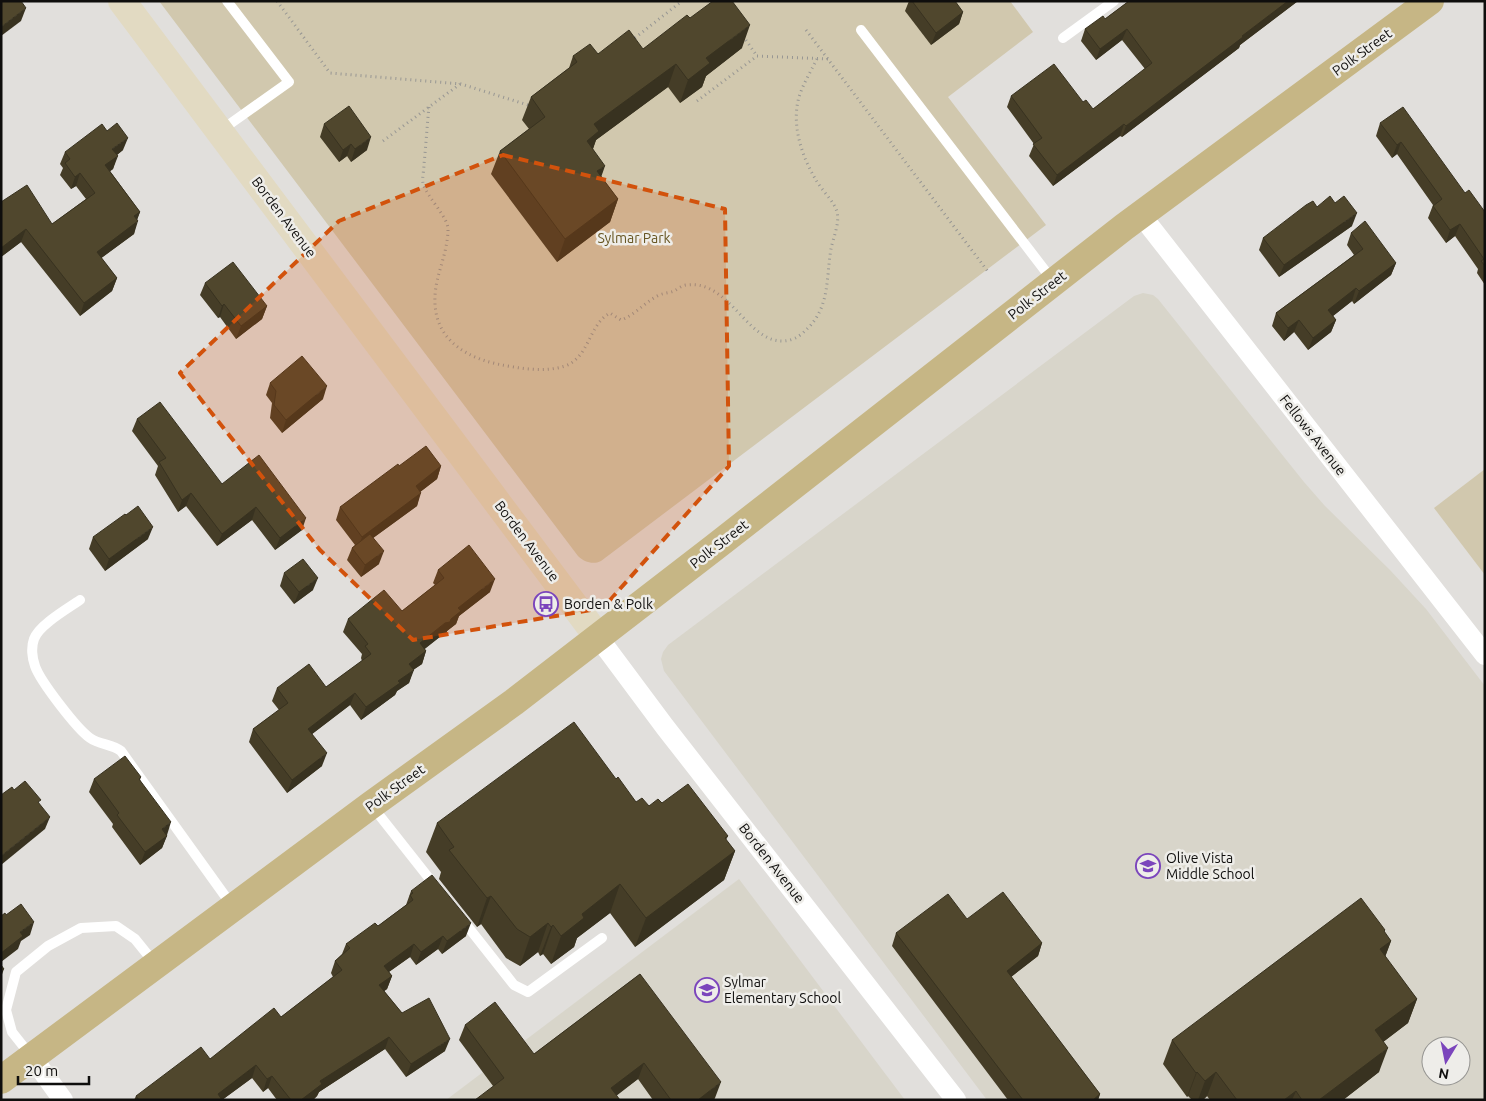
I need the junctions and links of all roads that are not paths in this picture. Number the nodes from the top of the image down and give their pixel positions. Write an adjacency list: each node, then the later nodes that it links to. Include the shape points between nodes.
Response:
1 (122, 1): 7 (street, Borden Avenue)
2 (227, 1): 7 (lane, via 289,82)
3 (1114, 1): 6 (lane)
4 (1430, 1): 8 (main road, Polk Street)
5 (861, 30): 9 (lane)
6 (1064, 38)
7 (220, 131): 11 (street, Borden Avenue)
8 (1141, 215): 9 (main road, Polk Street); 12 (street, Fellows Avenue)
9 (1053, 282): 11 (main road, Polk Street)
10 (80, 600): 15 (lane, via 41,628 34,639 32,654 39,676 84,733 98,743 121,751)
11 (598, 637): 13 (main road, Polk Street); 22 (street, Borden Avenue)
12 (1485, 655)
13 (371, 806): 14 (lane); 15 (main road, Polk Street)
14 (441, 893)
15 (233, 908): 18 (main road, Polk Street)
16 (453, 908): 17 (lane, via 514,985 528,992)
17 (602, 938)
18 (156, 965): 19 (main road, Polk Street); 19 (lane, via 135,939 116,926 81,928 48,946 16,972 6,1010 12,1032)
19 (32, 1057): 20 (main road, Polk Street); 21 (street)
20 (1, 1080)
21 (63, 1100)
22 (956, 1100)

